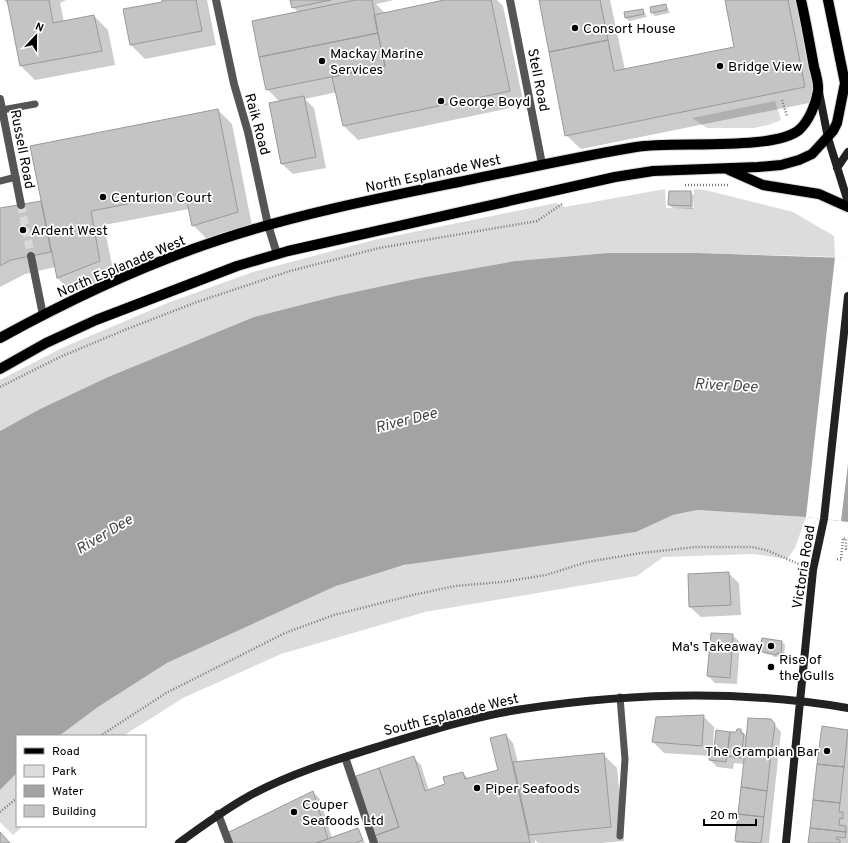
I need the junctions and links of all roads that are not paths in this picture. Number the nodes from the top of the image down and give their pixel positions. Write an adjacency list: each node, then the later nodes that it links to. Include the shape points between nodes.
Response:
1 (216, 0): 21 (street, Raik Road)
2 (510, 0): 13 (street, Stell Road)
3 (801, 0): 6 (main road)
4 (828, 0): 5 (main road)
5 (846, 86): 11 (main road, via 837,123)
6 (819, 89): 11 (street); 13 (main road, North Esplanade West, via 808,119 799,130 780,138 754,142 640,147)
7 (0, 99): 9 (street, Russell Road)
8 (35, 104): 9 (lane)
9 (2, 110): 10 (street, Russell Road)
10 (3, 127): 16 (street, Russell Road)
11 (828, 138): 14 (main road, via 812,154 799,160 758,167); 15 (street)
12 (848, 152): 15 (street)
13 (542, 164): 21 (main road, North Esplanade West)
14 (725, 168): 20 (main road, via 763,185 819,194); 22 (main road, via 653,171 614,177)
15 (837, 168): 18 (street)
16 (16, 177): 17 (lane); 19 (street, Russell Road)
17 (0, 181)
18 (848, 202)
19 (21, 205)
20 (848, 207)
21 (268, 225): 22 (street, Raik Road); 25 (main road, North Esplanade West, via 156,263)
22 (276, 254): 27 (main road, via 190,283 96,320 46,343)
23 (31, 256): 25 (street)
24 (848, 296): 29 (street, Victoria Road, via 824,519 813,570)
25 (43, 315): 26 (main road, North Esplanade West)
26 (0, 338)
27 (0, 369)
28 (620, 697): 29 (street, South Esplanade West, via 713,697); 31 (street, South Esplanade West, via 521,709 445,726); 33 (lane, via 625,759)
29 (801, 702): 30 (street, South Esplanade West); 37 (street, Victoria Road)
30 (848, 708)
31 (345, 756): 32 (street, South Esplanade West, via 283,779); 36 (street)
32 (218, 814): 34 (street, South Esplanade West); 35 (street)
33 (620, 836)
34 (179, 843)
35 (229, 843)
36 (374, 843)
37 (786, 843)

